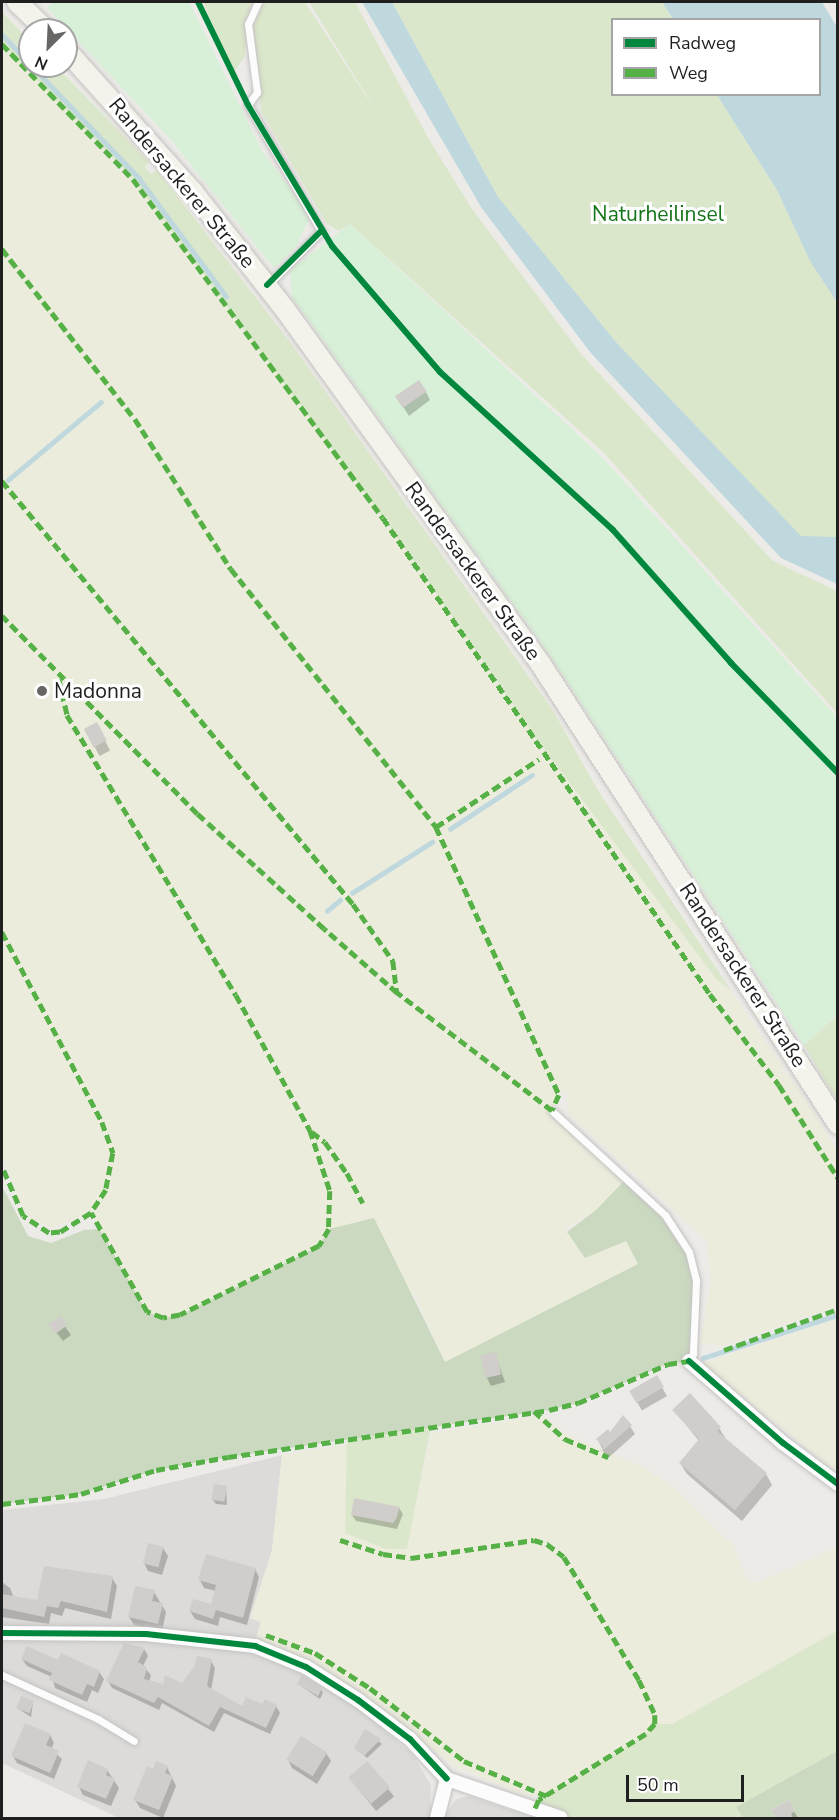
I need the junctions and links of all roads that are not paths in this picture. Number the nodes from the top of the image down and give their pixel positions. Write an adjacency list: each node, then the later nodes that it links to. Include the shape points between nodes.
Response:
1 (17, 2): 3 (main road)
2 (258, 2): 5 (lane, via 248,24 257,92 248,105 321,231)
3 (34, 18)
4 (78, 63): 5 (main road, Randersackerer Straße, via 194,192)
5 (267, 285): 7 (main road, Randersackerer Straße, via 540,663)
6 (552, 1111): 8 (lane, via 665,1215 689,1252 696,1281 693,1354)
7 (837, 1124)
8 (689, 1361): 9 (street)
9 (837, 1484)
10 (2, 1633): 13 (street, via 146,1634 255,1646 306,1667 358,1700 410,1739)
11 (2, 1676): 12 (lane, via 98,1719)
12 (134, 1741)
13 (447, 1779): 14 (street); 15 (street)
14 (437, 1818)
15 (561, 1818)

